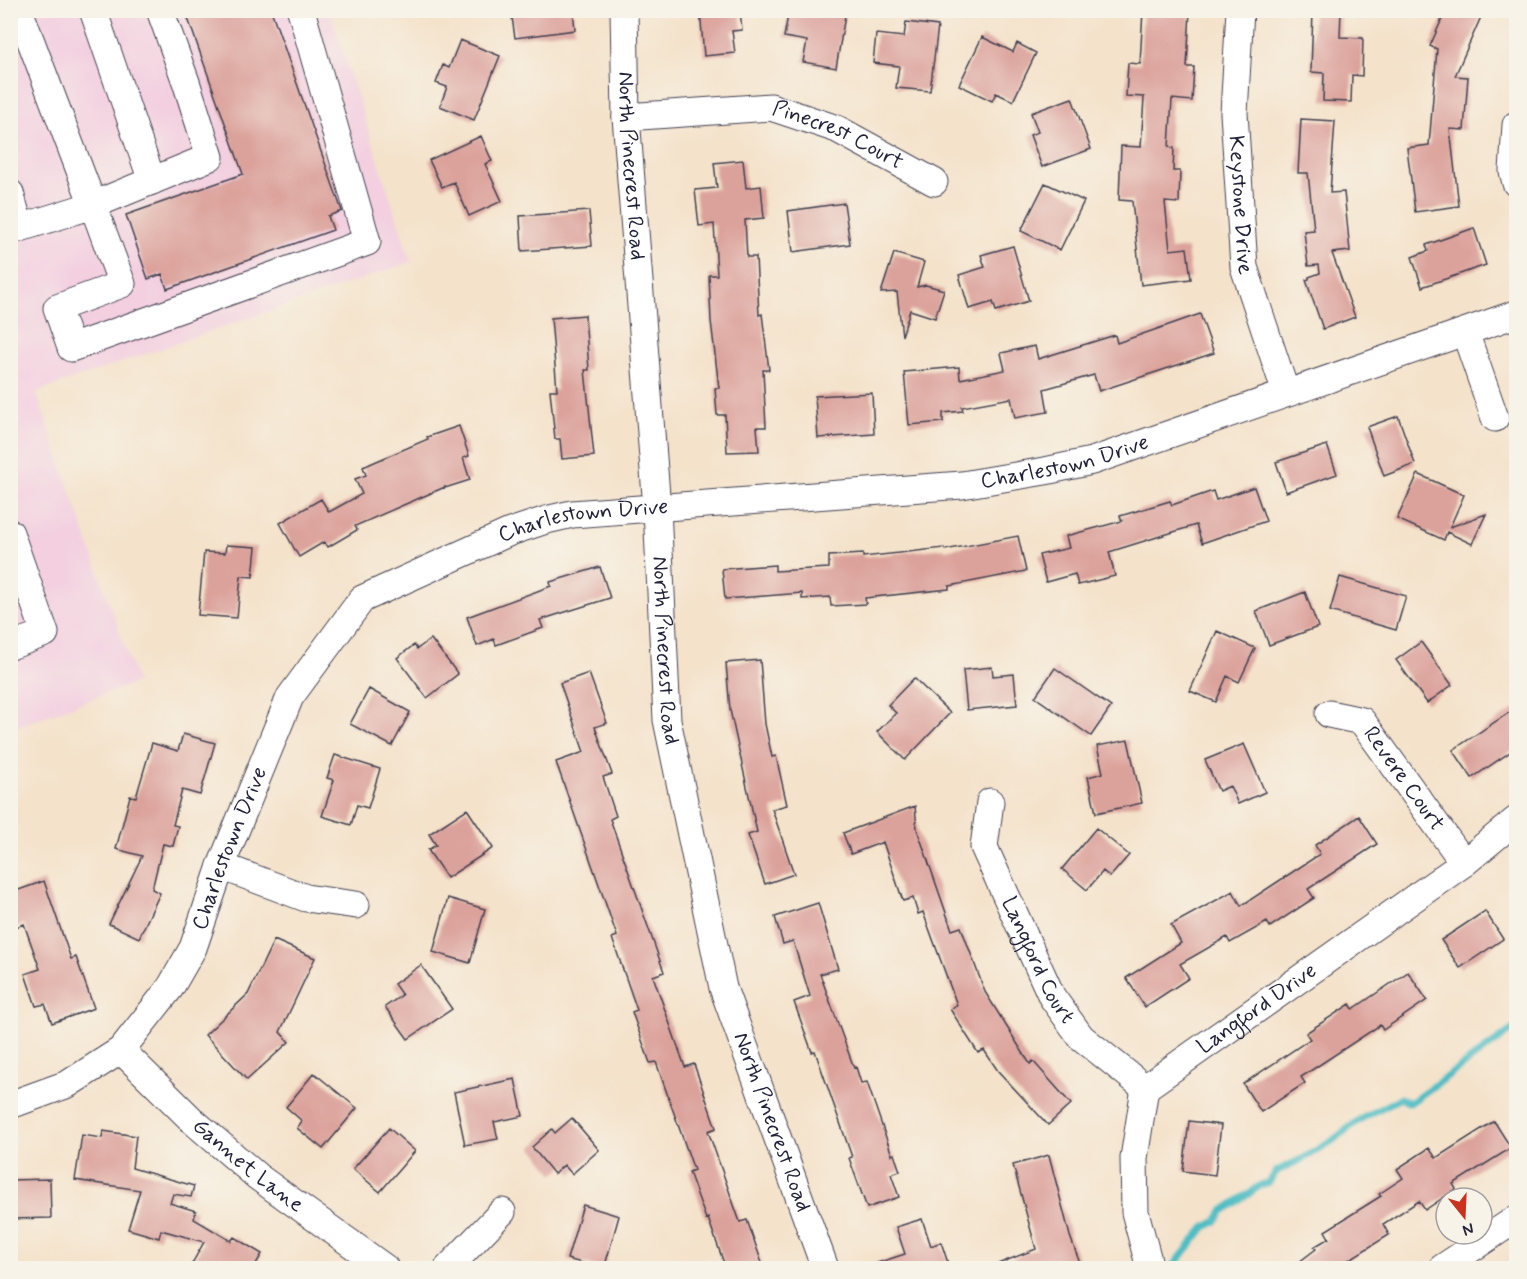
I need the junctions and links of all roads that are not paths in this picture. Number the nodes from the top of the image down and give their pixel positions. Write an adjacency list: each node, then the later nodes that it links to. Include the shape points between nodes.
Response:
1 (19, 10): 13 (street)
2 (93, 10): 9 (street)
3 (160, 10): 9 (street, via 210,157)
4 (301, 10): 13 (street, via 367,242 71,348 57,308 122,284)
5 (624, 10): 7 (street, North Pinecrest Road)
6 (1240, 10): 16 (street, Keystone Drive, via 1234,113 1244,267)
7 (626, 117): 10 (street, Pinecrest Court, via 771,107 837,129); 18 (street, North Pinecrest Road)
8 (1516, 125): 11 (street)
9 (152, 181): 13 (street)
10 (934, 182)
11 (1516, 183)
12 (10, 194): 13 (street, via 20,228)
13 (93, 204)
14 (1516, 314): 15 (street, Charlestown Drive)
15 (1465, 332): 16 (street, Charlestown Drive); 17 (street)
16 (1286, 393): 18 (street, Charlestown Drive, via 1092,461 1045,471 962,485)
17 (1495, 418)
18 (657, 508): 25 (street, Charlestown Drive, via 572,514 546,520 510,532 362,599 290,697); 34 (street, North Pinecrest Road, via 667,720 723,988)
19 (10, 533): 20 (street, via 45,633)
20 (10, 646)
21 (1329, 714): 24 (street, Revere Court, via 1362,721)
22 (990, 802): 28 (street, Langford Court, via 984,847 1052,997 1082,1037)
23 (1516, 820): 24 (street, Langford Drive)
24 (1464, 863): 28 (street, Langford Drive)
25 (221, 866): 26 (street, via 306,898); 27 (street, Charlestown Drive, via 194,948 170,988)
26 (356, 905)
27 (121, 1050): 29 (street, Charlestown Drive, via 68,1084); 32 (street, Gannet Lane, via 193,1121 258,1177)
28 (1145, 1088): 35 (street, via 1134,1158 1134,1201)
29 (10, 1105)
30 (502, 1212): 33 (street)
31 (1516, 1219): 36 (street)
32 (385, 1269)
33 (448, 1269)
34 (825, 1269)
35 (1150, 1269)
36 (1442, 1269)

